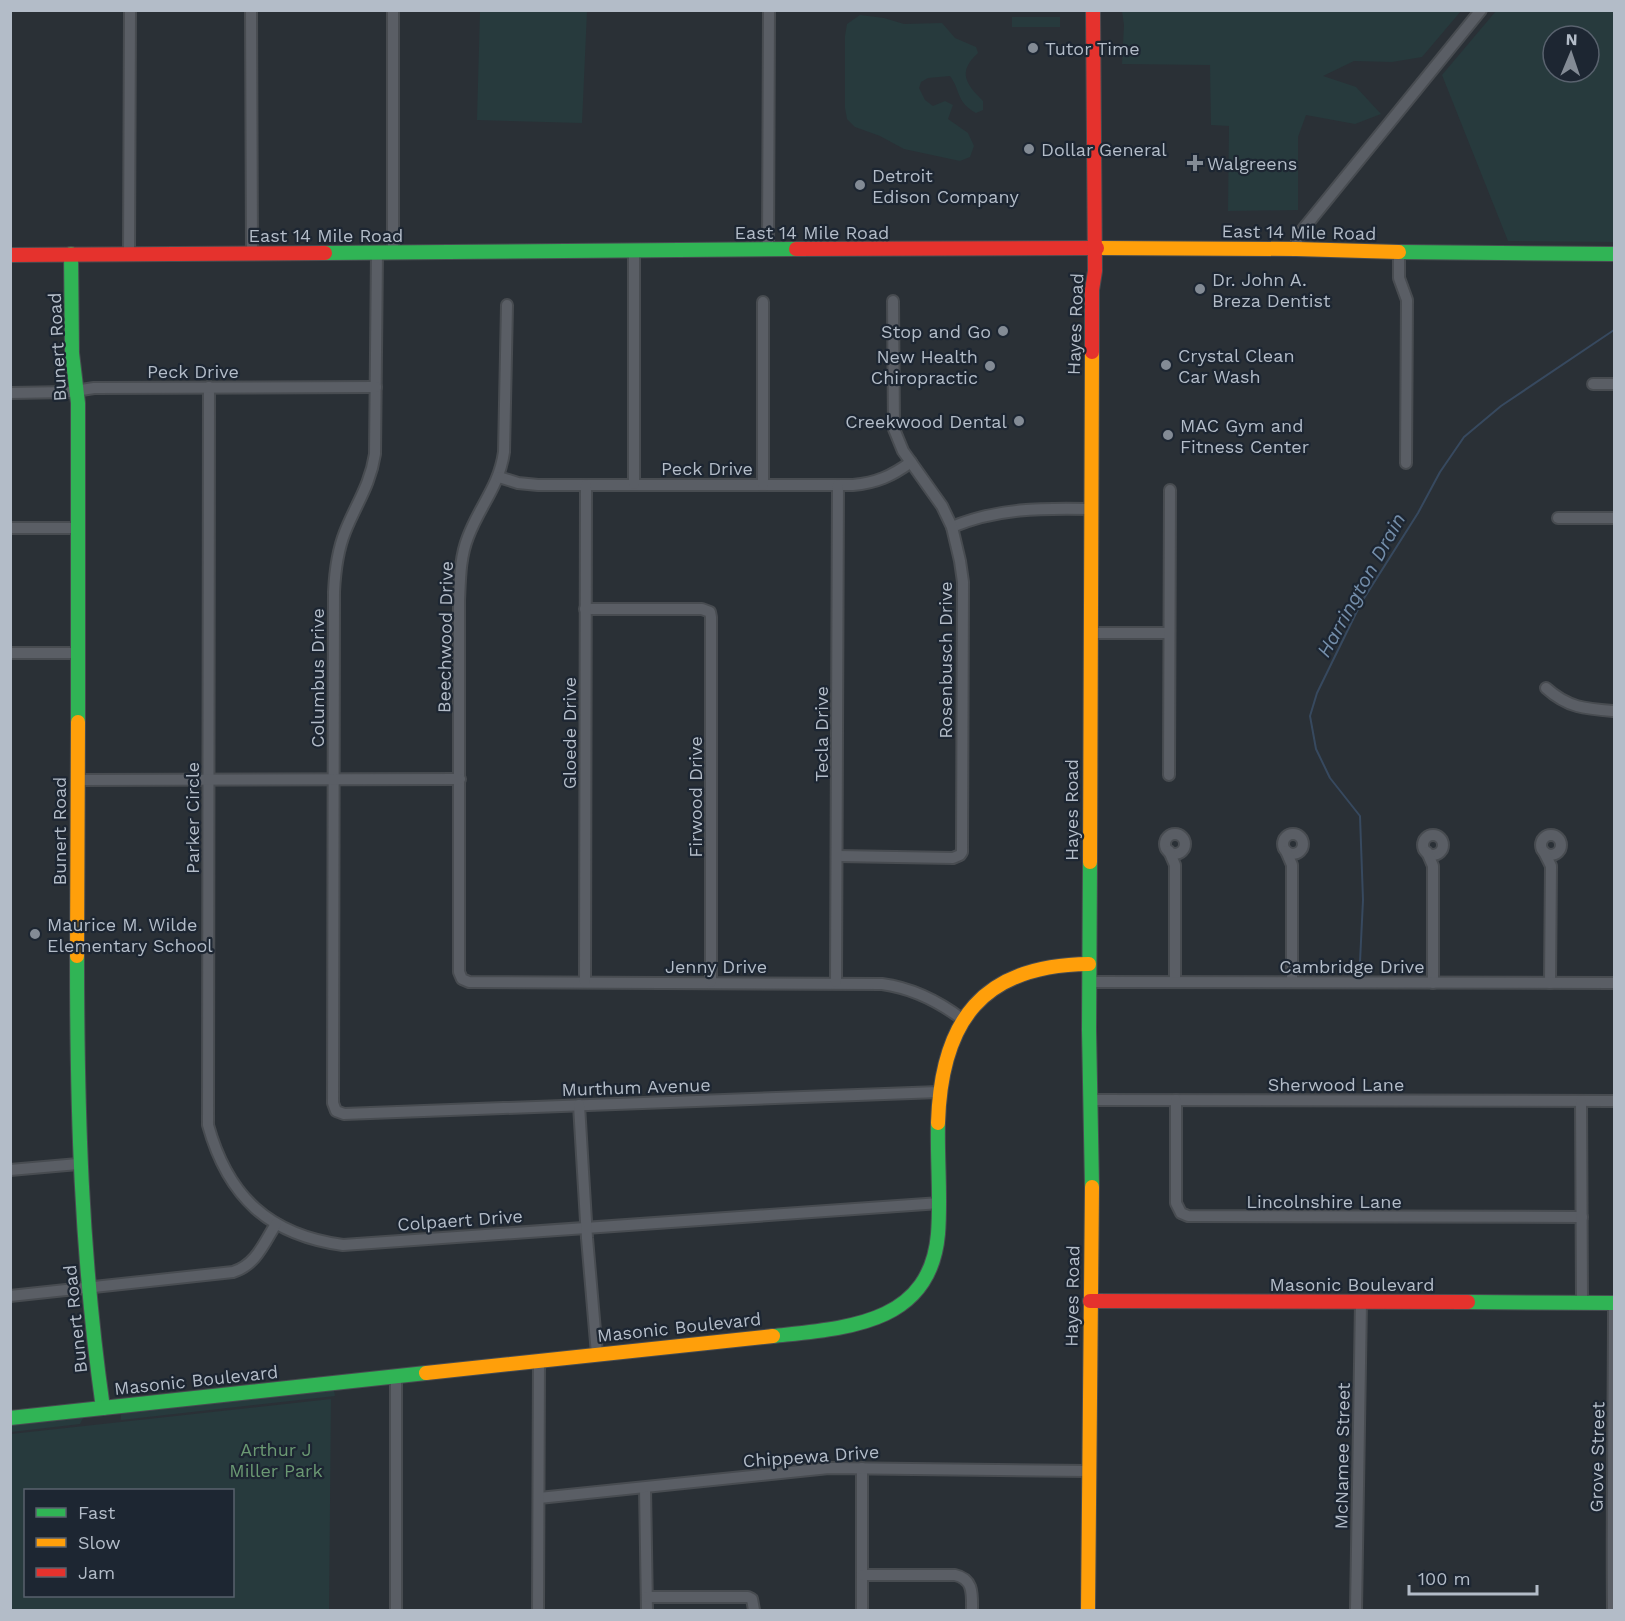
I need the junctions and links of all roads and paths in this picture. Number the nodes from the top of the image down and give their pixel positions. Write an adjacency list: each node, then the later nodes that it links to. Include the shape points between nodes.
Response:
1 (130, 10): 16 (street)
2 (251, 10): 14 (street)
3 (393, 10): 12 (street)
4 (770, 10): 9 (street)
5 (1093, 10): 7 (street, Hayes Road)
6 (1481, 10): 8 (street, via 1300,233)
7 (1095, 249): 8 (street, East 14 Mile Road); 9 (street, East 14 Mile Road); 36 (street, Hayes Road)
8 (1296, 249): 13 (street, East 14 Mile Road)
9 (768, 250): 10 (street, East 14 Mile Road)
10 (634, 251): 12 (street, East 14 Mile Road); 31 (street)
11 (377, 252): 12 (street, East 14 Mile Road); 14 (street, East 14 Mile Road); 25 (street, Columbus Drive)
12 (393, 252)
13 (1399, 252): 17 (street, East 14 Mile Road); 29 (street, via 1399,278 1407,300)
14 (252, 253): 16 (street, East 14 Mile Road)
15 (71, 254): 16 (street, East 14 Mile Road); 18 (street, East 14 Mile Road); 26 (street, Bunert Road, via 72,353)
16 (129, 254)
17 (1614, 254)
18 (10, 255)
19 (893, 301): 28 (street, Rosenbusch Drive, via 894,429)
20 (763, 302): 32 (street)
21 (507, 304): 30 (street, Beechwood Drive, via 504,452)
22 (1593, 384): 23 (street)
23 (1614, 384)
24 (209, 387): 25 (street, Peck Drive); 26 (street, Peck Drive); 52 (street, Parker Circle)
25 (376, 387): 53 (street, Columbus Drive, via 376,442 370,481 344,534 335,570)
26 (78, 390): 27 (street, Peck Drive); 41 (street, Bunert Road)
27 (10, 393)
28 (911, 462): 34 (street, Peck Drive, via 884,480); 39 (street, Rosenbusch Drive)
29 (1406, 463)
30 (499, 477): 33 (street, Peck Drive, via 538,485); 50 (street, Beechwood Drive, via 468,536 460,568)
31 (634, 484): 32 (street, Peck Drive); 33 (street, Peck Drive)
32 (763, 484): 34 (street, Peck Drive)
33 (586, 485): 42 (street, Gloede Drive)
34 (838, 485): 62 (street, Tecla Drive)
35 (1170, 490): 44 (street)
36 (1090, 509): 39 (street, via 1022,509); 43 (street, Hayes Road)
37 (1558, 518): 38 (street)
38 (1614, 518)
39 (952, 527): 62 (street, Rosenbusch Drive, via 963,582 960,855)
40 (10, 528): 41 (street)
41 (78, 528): 46 (street, Bunert Road)
42 (585, 609): 69 (street, Gloede Drive); 70 (street, Firwood Drive, via 710,612)
43 (1090, 633): 44 (street); 67 (street, Hayes Road)
44 (1169, 633): 49 (street)
45 (10, 653): 46 (street)
46 (78, 653): 51 (street, Bunert Road)
47 (1546, 688): 48 (street, via 1570,705)
48 (1614, 711)
49 (1169, 776)
50 (460, 779): 53 (street); 68 (street, Beechwood Drive)
51 (77, 780): 52 (street); 86 (street, Bunert Road)
52 (209, 780): 53 (street); 90 (street, Parker Circle, via 208,1125 234,1187)
53 (334, 780): 85 (street, Columbus Drive)
54 (1169, 851): 55 (street); 55 (street, via 1166,840 1177,834 1184,840); 63 (street)
55 (1181, 852): 63 (street)
56 (1286, 852): 57 (street); 57 (street, via 1283,843 1292,834 1302,841); 64 (street)
57 (1298, 852): 64 (street)
58 (1427, 852): 60 (street); 60 (street, via 1424,840 1435,835 1443,844); 65 (street)
59 (1544, 852): 61 (street); 61 (street, via 1542,840 1553,835 1560,844); 66 (street)
60 (1439, 853): 65 (street)
61 (1556, 853): 66 (street)
62 (838, 856): 71 (street, Tecla Drive)
63 (1175, 865): 73 (street)
64 (1293, 865): 74 (street)
65 (1433, 866): 75 (street)
66 (1551, 866): 76 (street)
67 (1089, 964): 72 (street, Hayes Road); 78 (street, Masonic Boulevard, via 1053,965 1017,976 989,992)
68 (462, 979): 69 (street, Jenny Drive)
69 (585, 982): 70 (street, Jenny Drive)
70 (711, 982): 71 (street, Jenny Drive)
71 (836, 982): 78 (street, Jenny Drive, via 908,989)
72 (1089, 982): 73 (street, Cambridge Drive); 80 (street, Hayes Road)
73 (1175, 982): 74 (street, Cambridge Drive)
74 (1292, 982): 75 (street, Cambridge Drive)
75 (1433, 983): 76 (street, Cambridge Drive)
76 (1550, 983): 77 (street, Cambridge Drive)
77 (1614, 983)
78 (962, 1019): 79 (street, Masonic Boulevard, via 944,1057)
79 (939, 1092): 84 (street, Murthum Avenue); 88 (street, Masonic Boulevard)
80 (1091, 1100): 81 (street, Sherwood Lane); 94 (street, Hayes Road)
81 (1176, 1100): 82 (street, Sherwood Lane); 89 (street, Lincolnshire Lane, via 1176,1203 1181,1213 1188,1216)
82 (1581, 1101): 83 (street, Sherwood Lane); 89 (street)
83 (1614, 1101)
84 (579, 1105): 85 (street, Murthum Avenue, via 344,1114); 91 (street)
85 (336, 1111)
86 (78, 1164): 87 (street); 92 (street, Bunert Road)
87 (10, 1170)
88 (939, 1203): 91 (street, Colpaert Drive); 98 (street, Masonic Boulevard, via 937,1248 929,1273 909,1299 879,1319 846,1327)
89 (1582, 1217): 96 (street)
90 (276, 1224): 91 (street, Colpaert Drive, via 310,1239 343,1245); 92 (street, via 258,1255 244,1269)
91 (586, 1227): 98 (street)
92 (90, 1288): 93 (street); 101 (street, Bunert Road)
93 (10, 1296)
94 (1090, 1301): 95 (street, Masonic Boulevard); 105 (street, Hayes Road)
95 (1361, 1302): 96 (street, Masonic Boulevard); 117 (street, McNamee Street)
96 (1582, 1303): 97 (street, Masonic Boulevard)
97 (1614, 1303): 103 (street, Grove Street)
98 (597, 1354): 99 (street, Masonic Boulevard)
99 (539, 1361): 100 (street, Masonic Boulevard); 107 (street)
100 (396, 1377): 101 (street, Masonic Boulevard); 110 (street)
101 (104, 1408): 102 (street, Masonic Boulevard)
102 (10, 1418)
103 (1614, 1437): 118 (street, Grove Street)
104 (862, 1468): 105 (street, Chippewa Drive); 106 (street, Chippewa Drive, via 794,1471); 108 (street)
105 (1087, 1471): 116 (street, Hayes Road)
106 (645, 1488): 107 (street, Chippewa Drive); 109 (street)
107 (538, 1498): 111 (street)
108 (862, 1575): 114 (street); 115 (street, via 963,1577 971,1588)
109 (647, 1597): 112 (street); 113 (street, via 748,1597 753,1599)
110 (396, 1611)
111 (538, 1611)
112 (647, 1611)
113 (754, 1611)
114 (862, 1611)
115 (972, 1611)
116 (1088, 1611)
117 (1356, 1611)
118 (1613, 1611)

